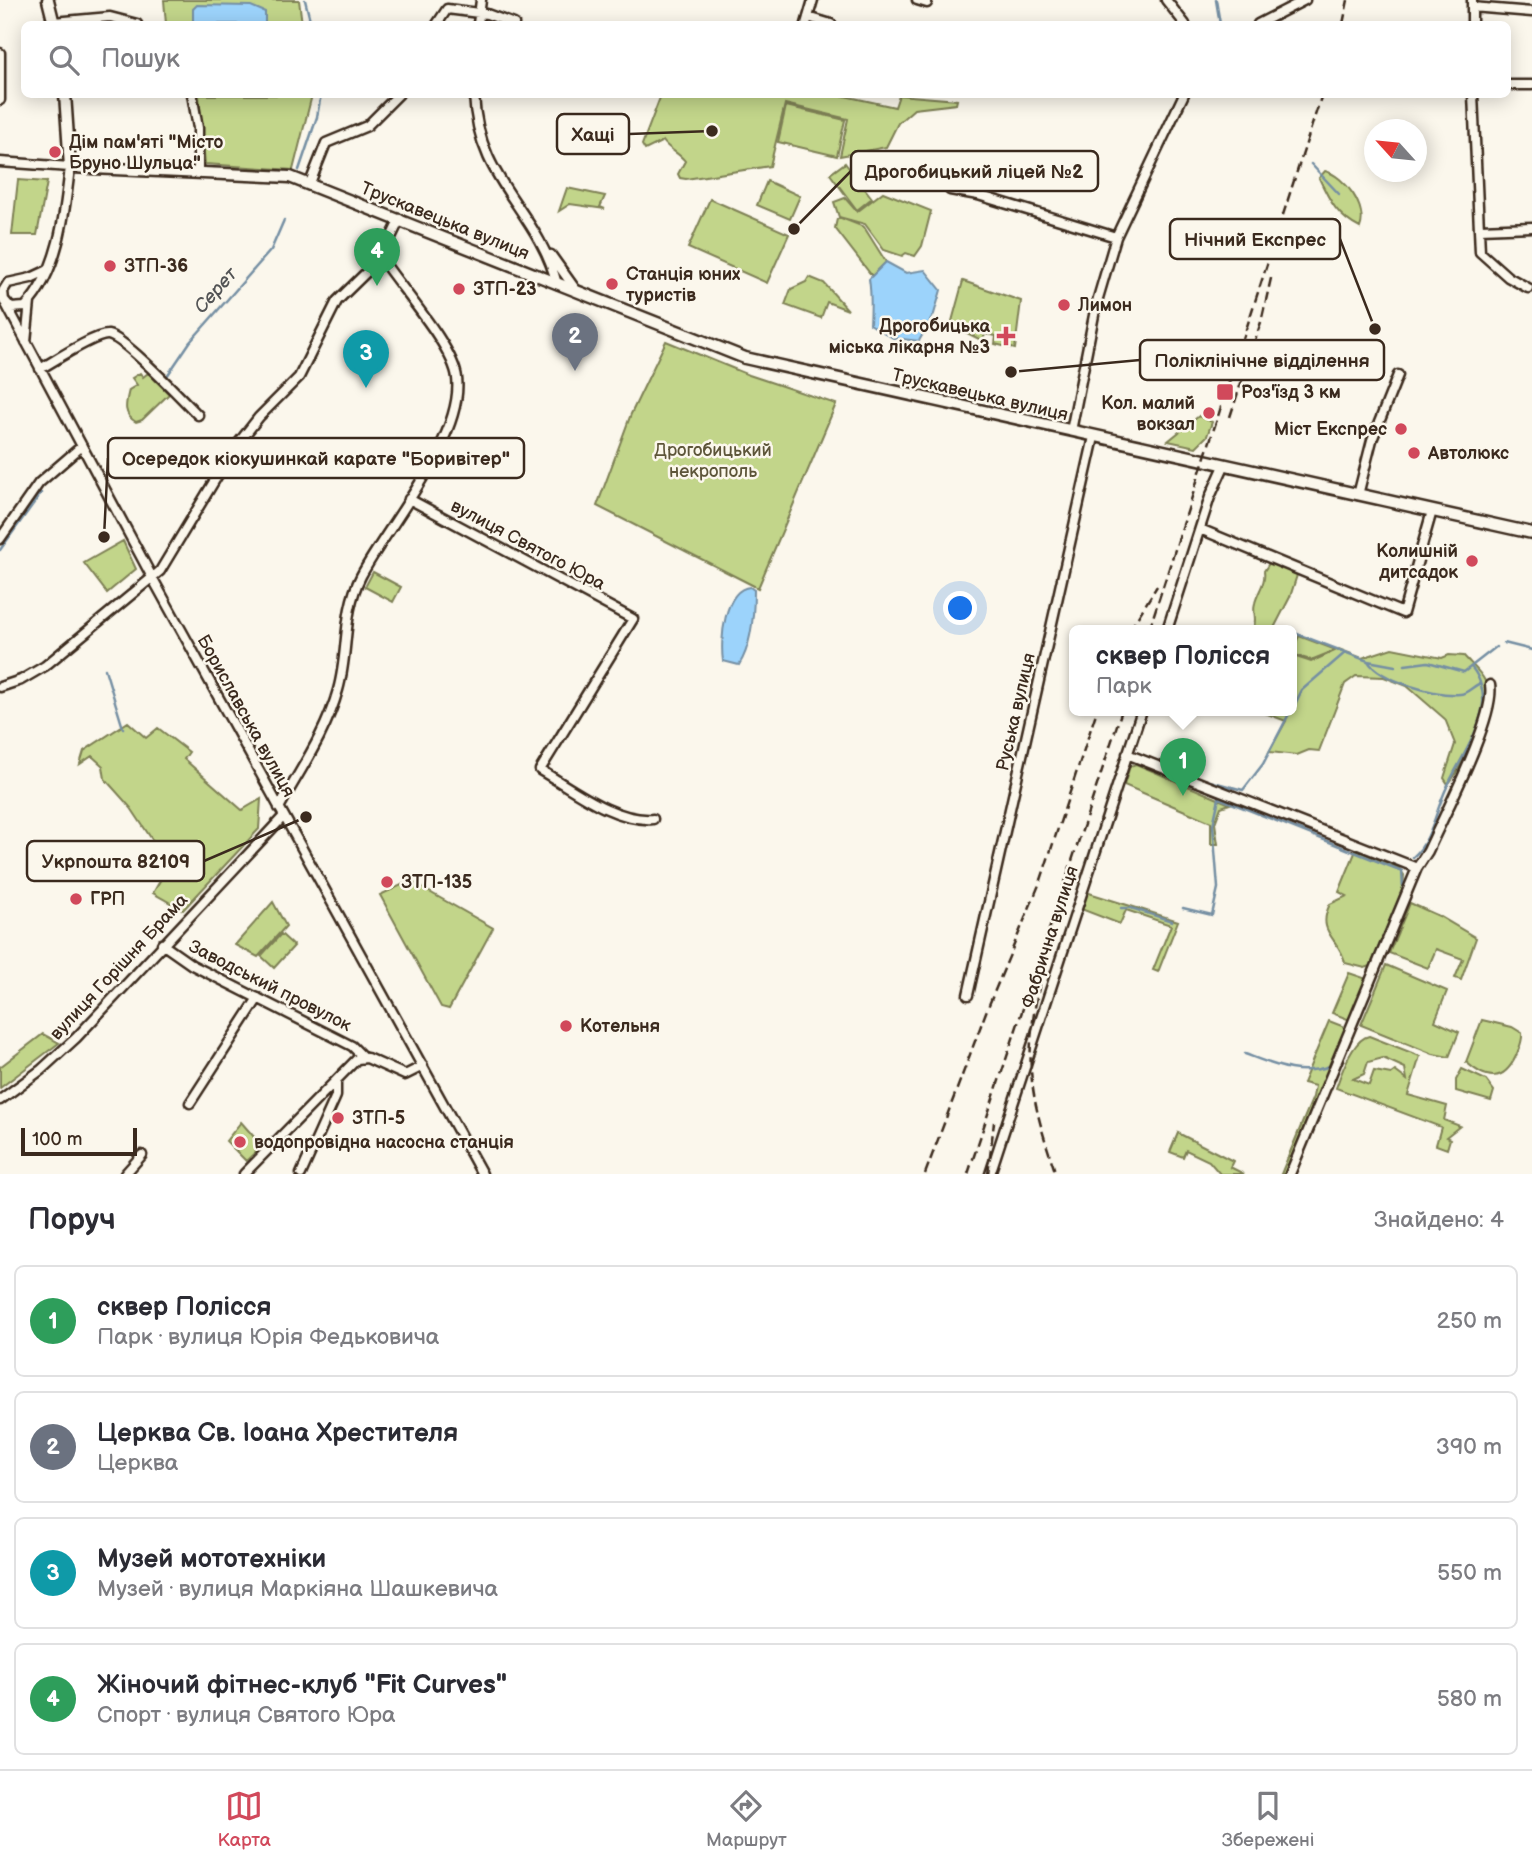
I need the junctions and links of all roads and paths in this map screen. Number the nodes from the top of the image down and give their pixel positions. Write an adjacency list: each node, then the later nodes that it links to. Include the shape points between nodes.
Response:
1 (48, 0): 11 (main road)
2 (481, 0): 10 (street)
3 (813, 0): 17 (street)
4 (917, 0): 7 (street)
5 (1166, 0): 18 (street)
6 (1305, 0): 19 (street)
7 (927, 3)
8 (1472, 4): 9 (street)
9 (1532, 12)
10 (479, 13): 14 (street, via 447,9); 15 (street); 16 (street)
11 (53, 21)
12 (73, 21): 13 (street, via 110,17)
13 (125, 21)
14 (439, 21)
15 (478, 21)
16 (504, 21)
17 (807, 21)
18 (1183, 21)
19 (1264, 21)
20 (0, 52): 29 (street)
21 (1511, 85): 22 (street)
22 (1532, 85)
23 (65, 98): 31 (main road)
24 (193, 98): 32 (street)
25 (395, 98): 33 (street, via 367,126 326,143)
26 (474, 98): 39 (street, via 486,157)
27 (1180, 98): 38 (street)
28 (1472, 98): 37 (street)
29 (0, 100)
30 (0, 162): 31 (street)
31 (70, 167): 32 (main road, Трускавецька вулиця); 41 (street, via 60,238)
32 (198, 173): 33 (main road, Трускавецька вулиця)
33 (300, 180): 35 (main road, Трускавецька вулиця)
34 (950, 190): 38 (street)
35 (400, 219): 40 (street); 42 (main road, Трускавецька вулиця)
36 (1532, 227): 37 (street)
37 (1480, 229): 46 (street, via 1480,252 1487,261)
38 (1116, 237): 54 (street, via 1096,304)
39 (548, 254): 42 (street); 45 (street); 47 (street)
40 (381, 258): 59 (street, via 449,354 457,378 456,403 447,430); 64 (street, via 338,301 299,377 233,450 173,554)
41 (48, 269): 44 (street); 49 (street)
42 (542, 278): 45 (main road, Трускавецька вулиця)
43 (0, 279): 44 (street)
44 (19, 280): 48 (street, via 4,288); 49 (street, via 30,286)
45 (557, 284): 47 (main road, Трускавецька вулиця)
46 (1528, 288)
47 (578, 292): 54 (main road, Трускавецька вулиця, via 752,360)
48 (3, 300): 49 (street, via 18,309); 50 (street, Бориславська вулиця)
49 (31, 300): 50 (street)
50 (26, 344): 51 (street, Бориславська вулиця)
51 (40, 369): 53 (street, via 89,342 111,336); 56 (street, Бориславська вулиця)
52 (1398, 375): 58 (street, via 1371,440)
53 (198, 415)
54 (1071, 431): 55 (main road, Трускавецька вулиця)
55 (1094, 437): 57 (main road, Трускавецька вулиця); 75 (street, Руська вулиця)
56 (82, 446): 63 (street, via 39,483); 64 (street, Бориславська вулиця)
57 (1224, 466): 58 (main road, Трускавецька вулиця); 61 (street)
58 (1358, 495): 60 (main road, Трускавецька вулиця)
59 (409, 499): 70 (street, via 357,587 347,616 343,669 332,709); 72 (street, вулиця Святого Юра, via 632,619 540,770 610,810 636,820)
60 (1432, 511): 61 (street, via 1403,613); 62 (main road, Трускавецька вулиця)
61 (1200, 530): 65 (street)
62 (1532, 533)
63 (0, 539)
64 (153, 579): 67 (street, via 45,666); 70 (street, Бориславська вулиця)
65 (1169, 625)
66 (1490, 685): 73 (street, via 1490,703 1482,725)
67 (0, 687)
68 (1140, 716): 69 (street, Фабрична вулиця)
69 (1128, 754): 73 (street); 87 (street, Фабрична вулиця)
70 (279, 808): 71 (street, Бориславська вулиця)
71 (283, 817): 74 (street, вулиця Горішня Брама); 78 (street, Бориславська вулиця)
72 (653, 819)
73 (1417, 868): 88 (street)
74 (162, 944): 76 (street, Заводський провулок); 80 (street, вулиця Горішня Брама, via 76,1038)
75 (968, 995)
76 (258, 999): 77 (street, Заводський провулок, via 352,1046); 81 (street)
77 (363, 1058): 78 (street, Заводський провулок, via 405,1075); 79 (street)
78 (423, 1066): 86 (street, Бориславська вулиця)
79 (336, 1081): 84 (street); 85 (street, via 336,1096)
80 (0, 1100)
81 (190, 1102)
82 (142, 1155): 83 (street)
83 (130, 1172)
84 (244, 1174)
85 (301, 1174)
86 (482, 1174)
87 (990, 1174)
88 (1290, 1174)

